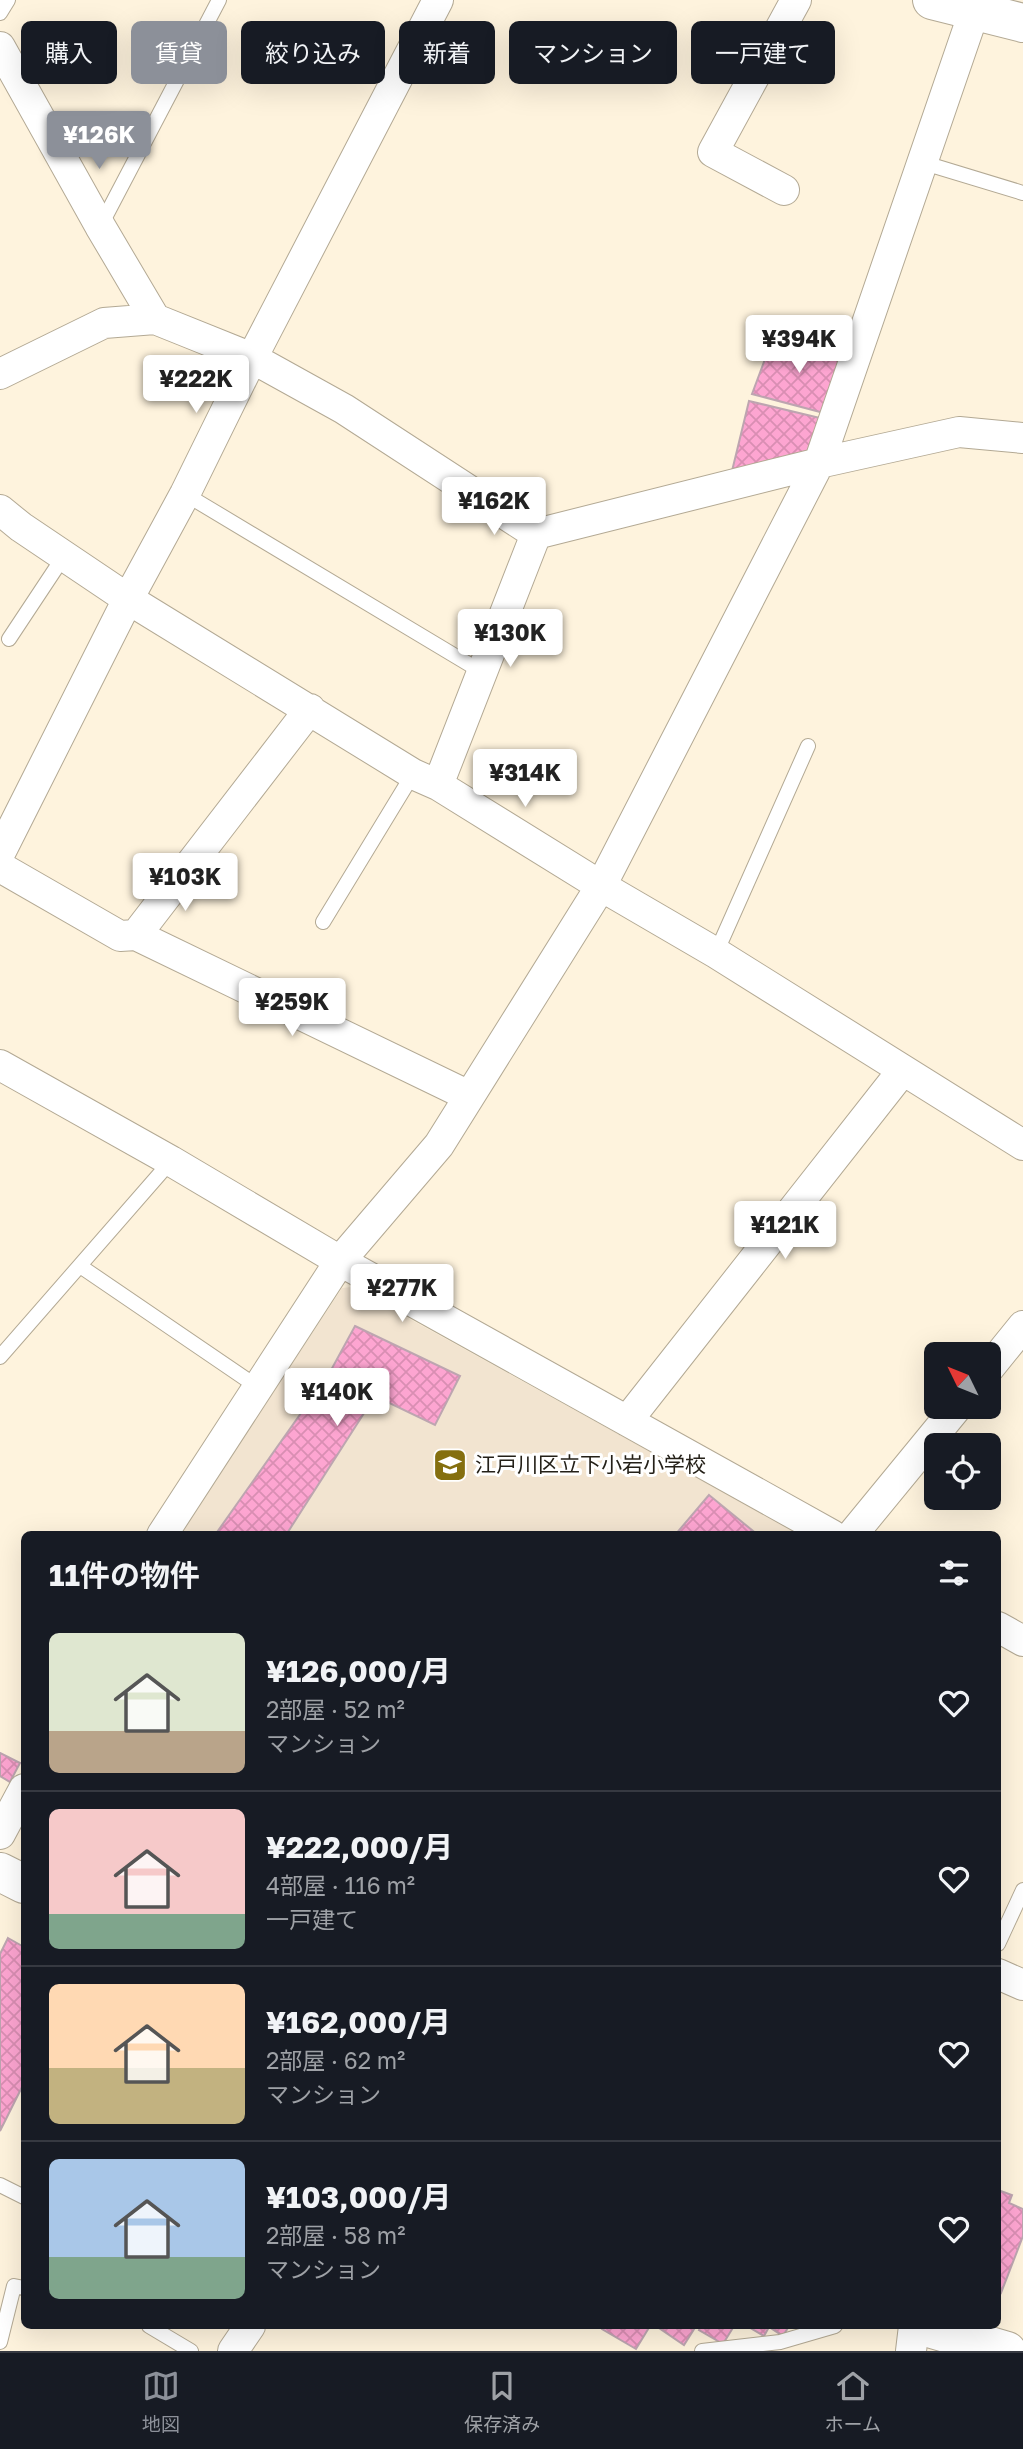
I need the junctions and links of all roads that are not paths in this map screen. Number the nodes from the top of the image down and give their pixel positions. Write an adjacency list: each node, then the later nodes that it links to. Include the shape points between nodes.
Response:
1 (8, 0): 7 (lane)
2 (219, 0): 13 (lane)
3 (438, 0): 15 (street)
4 (796, 0): 11 (street, via 713,152)
5 (932, 0): 6 (street)
6 (974, 12): 8 (street); 10 (street)
7 (0, 13)
8 (1023, 23)
9 (0, 47): 13 (street)
10 (921, 162): 12 (lane); 18 (street)
11 (785, 190)
12 (1023, 193)
13 (100, 226): 14 (street)
14 (156, 319): 15 (street); 16 (street, via 104,323)
15 (252, 358): 19 (street); 21 (street, via 345,409)
16 (0, 374)
17 (1023, 438): 18 (street, via 959,432)
18 (819, 463): 21 (street); 31 (street)
19 (185, 494): 23 (street); 25 (lane)
20 (0, 510): 22 (street)
21 (536, 534): 25 (street)
22 (64, 556): 23 (street); 24 (lane)
23 (128, 599): 26 (street); 29 (street)
24 (9, 639)
25 (482, 672): 28 (street)
26 (310, 709): 28 (street); 33 (street)
27 (808, 746): 34 (lane)
28 (425, 779): 31 (street); 32 (lane)
29 (0, 853)
30 (0, 867): 33 (street, via 120,936)
31 (601, 886): 34 (street); 37 (street)
32 (323, 922)
33 (136, 935): 37 (street)
34 (716, 953): 36 (street)
35 (0, 1065): 39 (street)
36 (904, 1070): 38 (street); 47 (street)
37 (469, 1096): 40 (street, via 439,1145)
38 (1023, 1145)
39 (171, 1161): 40 (street); 41 (lane)
40 (340, 1261): 45 (street); 47 (street)
41 (80, 1266): 44 (lane); 45 (lane)
42 (1023, 1326): 43 (street)
43 (1001, 1353)
44 (0, 1357)
45 (259, 1388): 48 (street)
46 (947, 1419): 50 (street)
47 (627, 1421): 49 (street)
48 (165, 1531)
49 (825, 1531)
50 (855, 1531)
51 (1001, 1629): 52 (street)
52 (1023, 1641)
53 (21, 1795): 54 (street)
54 (0, 1834)
55 (0, 1872): 56 (street)
56 (21, 1882)
57 (1023, 1890): 58 (lane)
58 (1001, 1938)
59 (1001, 1975): 60 (street)
60 (1023, 1985)
61 (0, 2185): 62 (lane)
62 (21, 2196)
63 (21, 2287): 69 (lane, via 14,2286)
64 (154, 2329): 70 (lane)
65 (248, 2329): 71 (street)
66 (825, 2329): 72 (lane, via 780,2342)
67 (914, 2329): 73 (street)
68 (932, 2329): 74 (street)
69 (0, 2342)
70 (191, 2351)
71 (233, 2351)
72 (702, 2351)
73 (911, 2351)
74 (1007, 2351)

